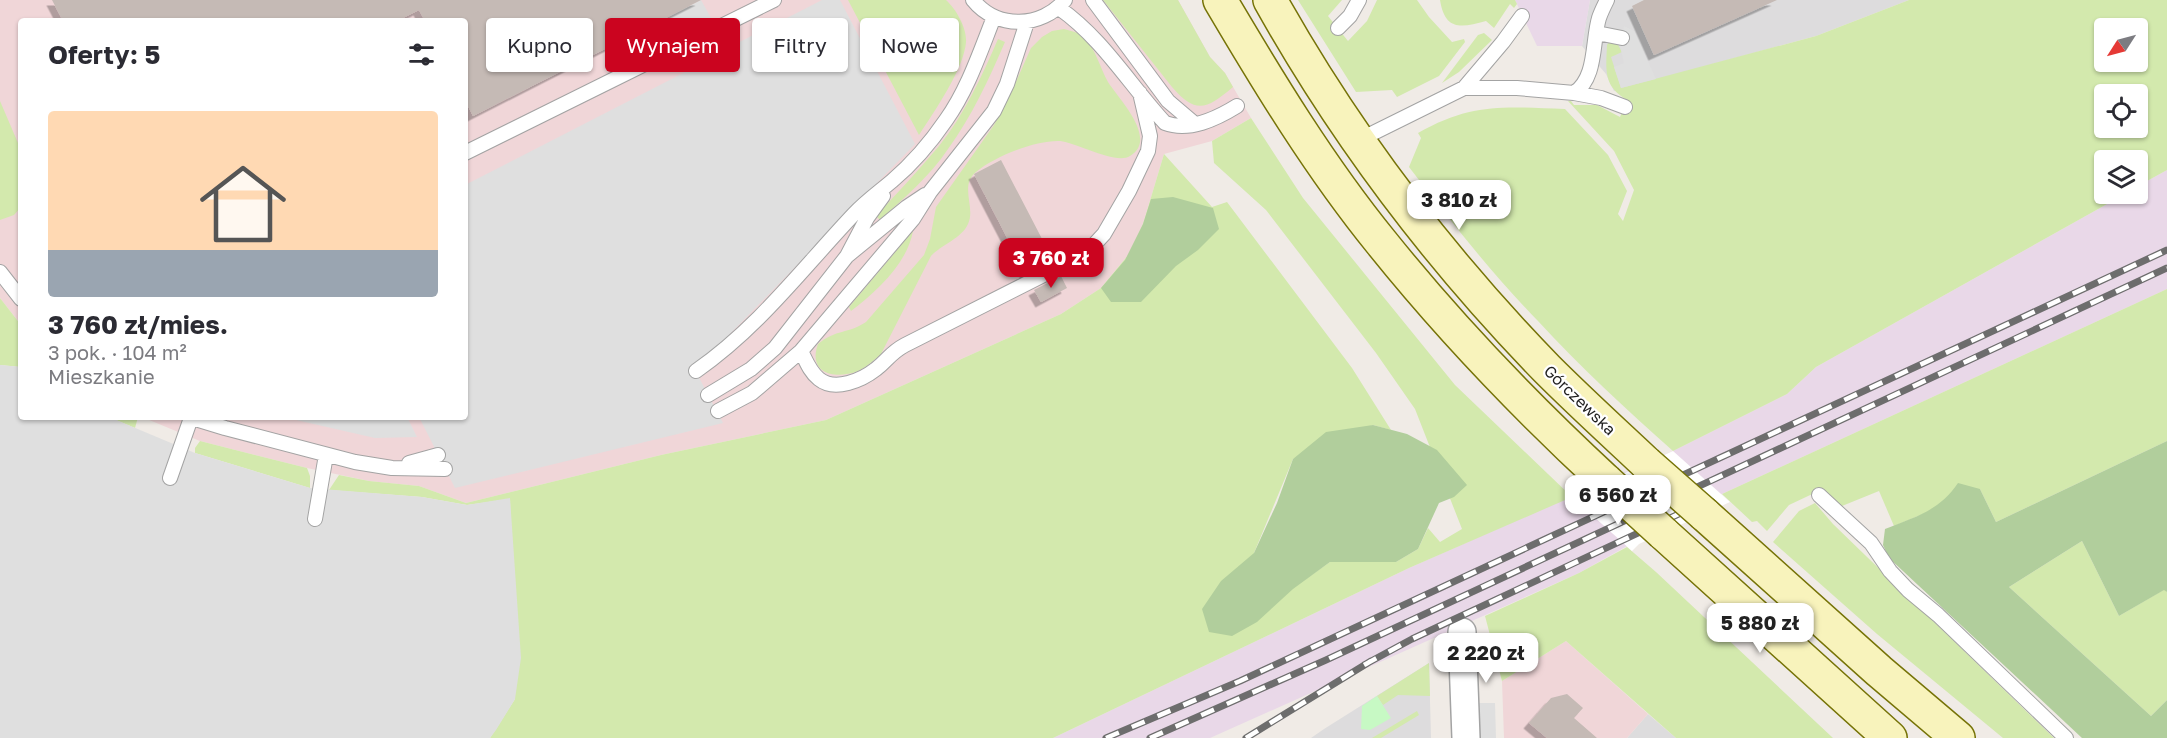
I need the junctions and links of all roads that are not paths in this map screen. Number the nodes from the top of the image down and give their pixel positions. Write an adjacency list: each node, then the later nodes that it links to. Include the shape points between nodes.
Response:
1 (772, 0): 22 (lane)
2 (973, 0): 9 (lane)
3 (1093, 0): 20 (lane, via 1168,101)
4 (1220, 0): 43 (main road, bridge, via 1273,90 1328,171 1441,313 1514,392 1606,481)
5 (1270, 0): 21 (main road, Górczewska)
6 (1359, 0): 12 (lane)
7 (1607, 0): 13 (lane)
8 (1062, 4): 11 (lane, via 1044,17); 16 (lane)
9 (994, 16): 11 (lane, via 1010,22); 23 (lane, via 947,119)
10 (1522, 16): 15 (lane)
11 (1027, 22): 24 (lane, via 994,111)
12 (1338, 28)
13 (1597, 33): 14 (lane); 17 (lane, via 1586,82)
14 (1622, 38)
15 (1464, 88): 17 (lane); 21 (lane)
16 (1140, 93): 20 (lane, via 1165,123 1177,127); 28 (lane, via 1150,135 1148,151 1110,225 1092,247 905,345 865,377 846,384 820,380)
17 (1574, 93): 19 (lane)
18 (1236, 106): 20 (lane, via 1218,118)
19 (1625, 107)
20 (1195, 124)
21 (1357, 141): 44 (main road, Górczewska, bridge, via 1487,303 1547,369 1646,463)
22 (468, 152)
23 (894, 179): 25 (lane); 29 (lane, via 856,212 758,320)
24 (930, 192): 25 (lane); 28 (lane, via 913,219)
25 (847, 256): 30 (lane, via 775,348 751,369)
26 (0, 272): 27 (lane)
27 (18, 295)
28 (801, 351): 31 (lane, via 752,393)
29 (696, 371)
30 (708, 395)
31 (718, 411)
32 (189, 420): 38 (lane)
33 (201, 420): 34 (lane)
34 (326, 455): 36 (lane); 40 (lane)
35 (438, 455): 36 (lane)
36 (392, 468): 37 (lane)
37 (445, 469)
38 (170, 478)
39 (1819, 495): 45 (lane, via 1871,543 1908,590)
40 (315, 519)
41 (1462, 632): 42 (street)
42 (1466, 738)
43 (1890, 738)
44 (1958, 738)
45 (2066, 738)

